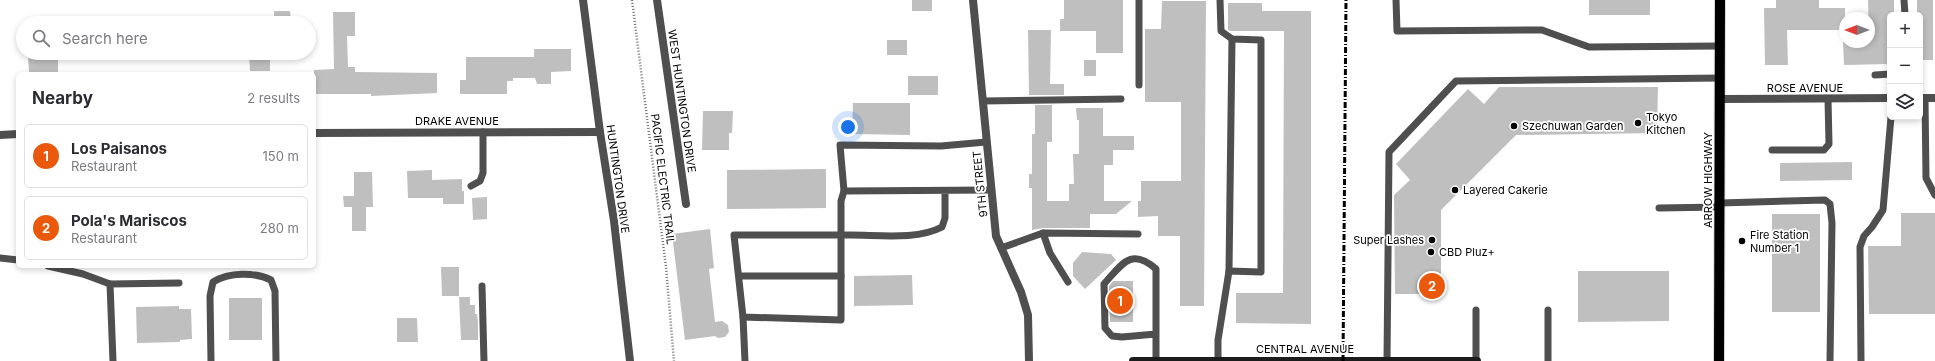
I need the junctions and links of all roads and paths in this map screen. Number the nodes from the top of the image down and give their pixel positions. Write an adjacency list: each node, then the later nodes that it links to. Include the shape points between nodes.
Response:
1 (583, 0): 27 (street, HUNTINGTON DRIVE)
2 (632, 0): 64 (path, PACIFIC ELECTRIC TRAIL, via 666,267)
3 (657, 0): 38 (street, WEST HUNTINGTON DRIVE)
4 (973, 0): 23 (street, 9TH STREET)
5 (1139, 0): 16 (lane)
6 (1220, 0): 11 (lane, via 1221,32)
7 (1396, 0): 12 (lane, via 1397,31 1542,30 1590,47)
8 (1720, 0): 12 (main road, ARROW HIGHWAY)
9 (1904, 0): 10 (lane)
10 (1904, 12)
11 (1232, 39): 48 (lane); 48 (lane, via 1261,40 1261,272)
12 (1720, 46): 15 (main road, ARROW HIGHWAY)
13 (1887, 74): 14 (lane)
14 (1875, 75)
15 (1720, 78): 21 (main road, ARROW HIGHWAY); 70 (lane, via 1456,81 1389,152)
16 (1139, 85)
17 (1887, 98): 22 (street, ROSE AVENUE)
18 (1923, 98): 19 (street)
19 (1935, 98)
20 (1122, 99): 23 (lane)
21 (1720, 99): 22 (street, ROSE AVENUE); 39 (main road, ARROW HIGHWAY)
22 (1828, 99): 32 (lane, via 1829,144 1824,150)
23 (983, 101): 31 (street, 9TH STREET)
24 (1923, 118): 37 (lane, via 1926,178)
25 (1891, 120): 75 (lane, via 1883,210 1864,236 1860,247)
26 (483, 132): 27 (street, DRAKE AVENUE); 28 (street, DRAKE AVENUE); 33 (lane, via 483,173 480,181)
27 (600, 132): 63 (street, HUNTINGTON DRIVE, via 614,221)
28 (316, 133)
29 (0, 134): 30 (street)
30 (16, 134)
31 (986, 142): 34 (street, 9TH STREET); 35 (lane, via 941,146 840,145)
32 (1772, 150)
33 (471, 186)
34 (991, 190): 36 (lane); 44 (street, 9TH STREET, via 996,236)
35 (844, 191): 36 (lane); 43 (lane, via 841,201)
36 (944, 191): 43 (lane, via 942,227 932,232 920,235)
37 (1935, 195)
38 (686, 204)
39 (1720, 205): 40 (lane); 73 (main road, ARROW HIGHWAY); 74 (lane, via 1825,200 1830,204)
40 (1659, 208)
41 (1043, 233): 42 (lane); 44 (lane); 52 (lane, via 1050,253)
42 (1138, 234)
43 (841, 235): 49 (lane, via 734,235); 50 (lane)
44 (1001, 248): 66 (street, 9TH STREET, via 1021,292 1028,315)
45 (0, 258): 46 (lane)
46 (16, 260)
47 (57, 268): 53 (lane)
48 (1229, 271): 69 (lane, via 1218,340)
49 (738, 276): 50 (lane); 57 (lane)
50 (841, 276): 57 (lane, via 841,320)
51 (179, 282): 53 (lane)
52 (1068, 282)
53 (110, 284): 59 (lane)
54 (482, 286): 62 (lane)
55 (1476, 310): 71 (lane)
56 (1548, 310): 72 (lane)
57 (743, 317): 65 (lane)
58 (1156, 334): 58 (lane, via 1156,269 1146,260 1126,260 1104,284 1105,328 1112,336); 68 (lane)
59 (113, 361)
60 (211, 361): 61 (lane, via 210,296 213,282 222,276 260,275 271,280 275,291)
61 (276, 361)
62 (484, 361)
63 (630, 361)
64 (674, 361)
65 (745, 361)
66 (1029, 361)
67 (1134, 361): 68 (main road, CENTRAL AVENUE)
68 (1156, 361): 69 (main road, CENTRAL AVENUE)
69 (1218, 361): 70 (main road, CENTRAL AVENUE)
70 (1387, 361): 71 (main road, CENTRAL AVENUE)
71 (1476, 361)
72 (1548, 361)
73 (1719, 361)
74 (1830, 361)
75 (1861, 361)

